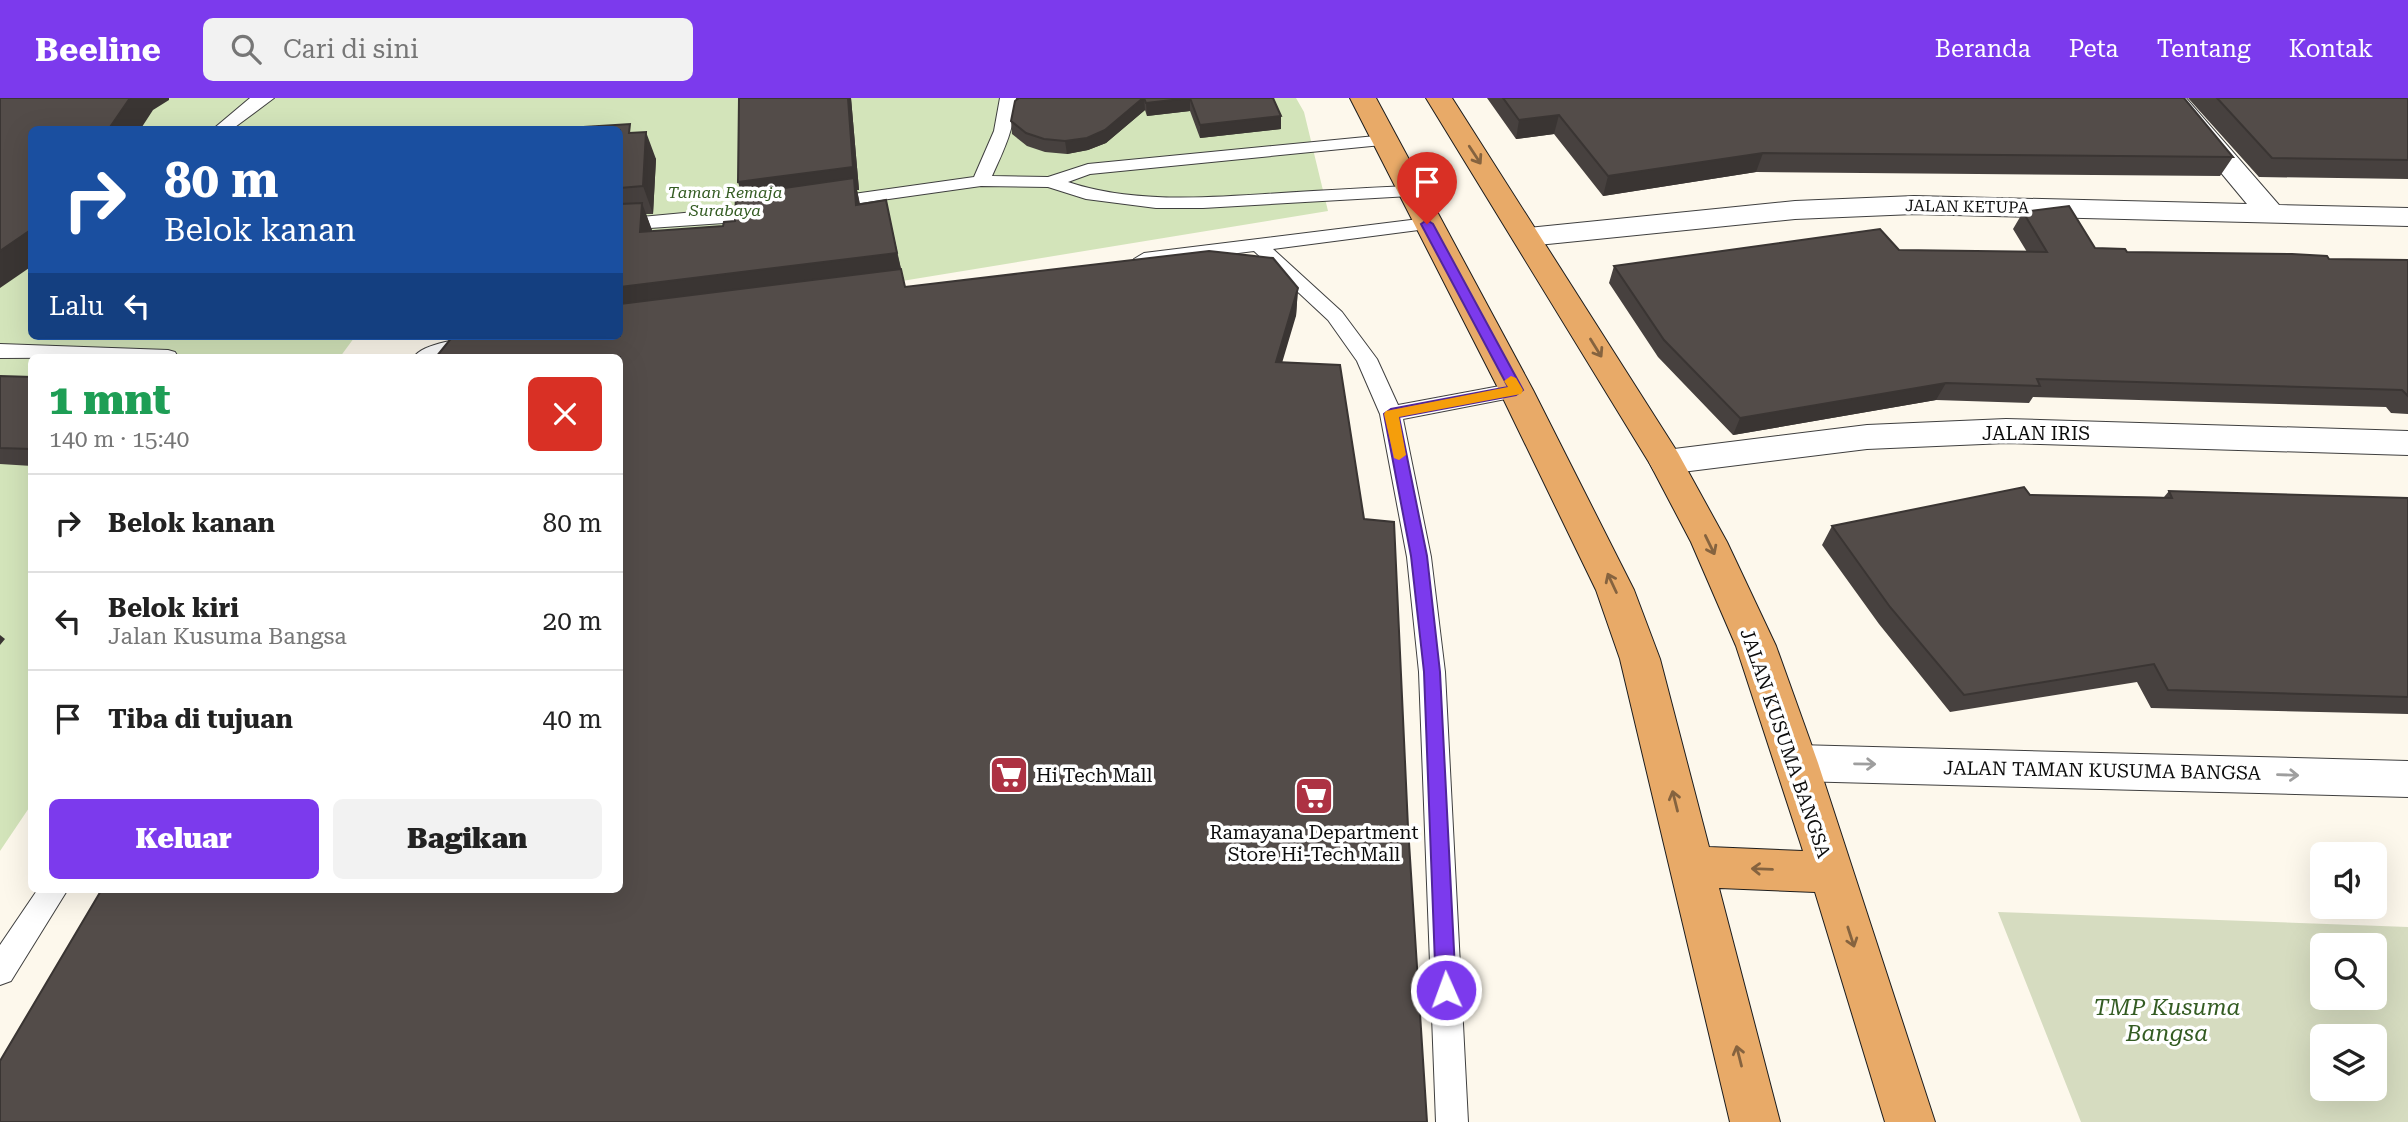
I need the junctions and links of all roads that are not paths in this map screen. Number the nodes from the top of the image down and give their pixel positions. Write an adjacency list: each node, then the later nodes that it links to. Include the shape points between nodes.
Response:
1 (266, 98): 6 (lane)
2 (1008, 98): 8 (lane, via 1001,140)
3 (1363, 98): 7 (highway)
4 (1438, 98): 15 (highway, JALAN KUSUMA BANGSA, one-way to 15)
5 (2172, 98): 11 (street)
6 (225, 126)
7 (1386, 140): 9 (lane, via 1088,169); 10 (highway)
8 (981, 181): 9 (lane); 14 (lane, via 724,218)
9 (1049, 182): 10 (lane, via 1097,196 1168,203)
10 (1410, 191): 13 (highway)
11 (2270, 213): 12 (street, JALAN KETUPA); 15 (street, JALAN KETUPA, via 1914,205 1795,210)
12 (2408, 217)
13 (1427, 224): 16 (lane); 22 (highway)
14 (623, 225)
15 (1528, 237): 25 (highway, JALAN KUSUMA BANGSA, one-way to 25)
16 (1258, 245): 17 (lane); 23 (lane, via 1335,316 1367,359)
17 (1119, 262)
18 (504, 340): 21 (lane)
19 (0, 351): 20 (lane)
20 (84, 354)
21 (433, 354)
22 (1516, 390): 23 (lane); 28 (highway, one-way to 22, via 1640,659 1615,590)
23 (1391, 414): 32 (lane, via 1419,556 1432,672)
24 (2408, 443): 25 (street, JALAN IRIS, via 2006,431 1867,437)
25 (1666, 462): 26 (highway, JALAN KUSUMA BANGSA, one-way to 26, via 1756,646)
26 (1797, 763): 27 (street, JALAN TAMAN KUSUMA BANGSA, one-way to 27); 29 (highway, JALAN KUSUMA BANGSA)
27 (2408, 779)
28 (1692, 867): 29 (highway, one-way to 28); 33 (highway, one-way to 28)
29 (1830, 872): 34 (highway, JALAN KUSUMA BANGSA, one-way to 34)
30 (51, 893): 31 (lane)
31 (0, 971)
32 (1452, 1122)
33 (1755, 1122)
34 (1910, 1122)

